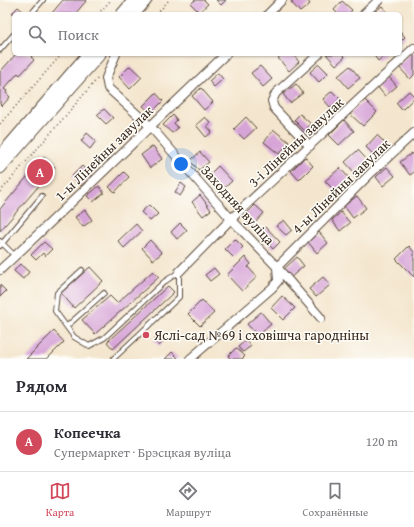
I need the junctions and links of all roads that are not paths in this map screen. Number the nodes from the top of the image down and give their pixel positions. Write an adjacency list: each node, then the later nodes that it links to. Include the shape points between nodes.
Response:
1 (43, 0): 6 (lane)
2 (134, 0): 7 (main road)
3 (146, 0): 8 (main road)
4 (282, 0): 9 (street)
5 (379, 0): 10 (street)
6 (33, 12)
7 (124, 12)
8 (136, 12)
9 (270, 12)
10 (366, 12)
11 (12, 36): 13 (lane)
12 (414, 48): 21 (street, 3-і Лінейны завулак)
13 (0, 50)
14 (86, 56): 22 (main road)
15 (98, 56): 23 (main road)
16 (115, 56): 19 (street, Заходняя вуліца, via 106,78 108,88)
17 (224, 56): 19 (street, 1-ы Лінейны завулак)
18 (317, 56): 21 (street, via 276,93 272,101 274,108)
19 (150, 126): 25 (street, Заходняя вуліца); 27 (street, 1-ы Лінейны завулак)
20 (414, 133): 28 (street, 4-ы Лінейны завулак)
21 (310, 146): 25 (street, 3-і Лінейны завулак)
22 (0, 156)
23 (0, 168)
24 (42, 196): 26 (lane)
25 (231, 219): 28 (street, Заходняя вуліца); 31 (street, 3-і Лінейны завулак)
26 (1, 244): 27 (lane)
27 (16, 256): 29 (street, 1-ы Лінейны завулак)
28 (278, 267): 33 (street, Заходняя вуліца); 38 (street, via 278,281 272,288)
29 (0, 270)
30 (82, 270): 34 (lane, via 57,293 56,311)
31 (179, 272): 34 (lane, via 164,282 104,338 88,346 74,337); 35 (lane, via 179,297)
32 (104, 293): 34 (lane)
33 (321, 318)
34 (67, 326)
35 (117, 355): 36 (lane); 37 (lane)
36 (113, 359)
37 (121, 359)
38 (190, 359)

